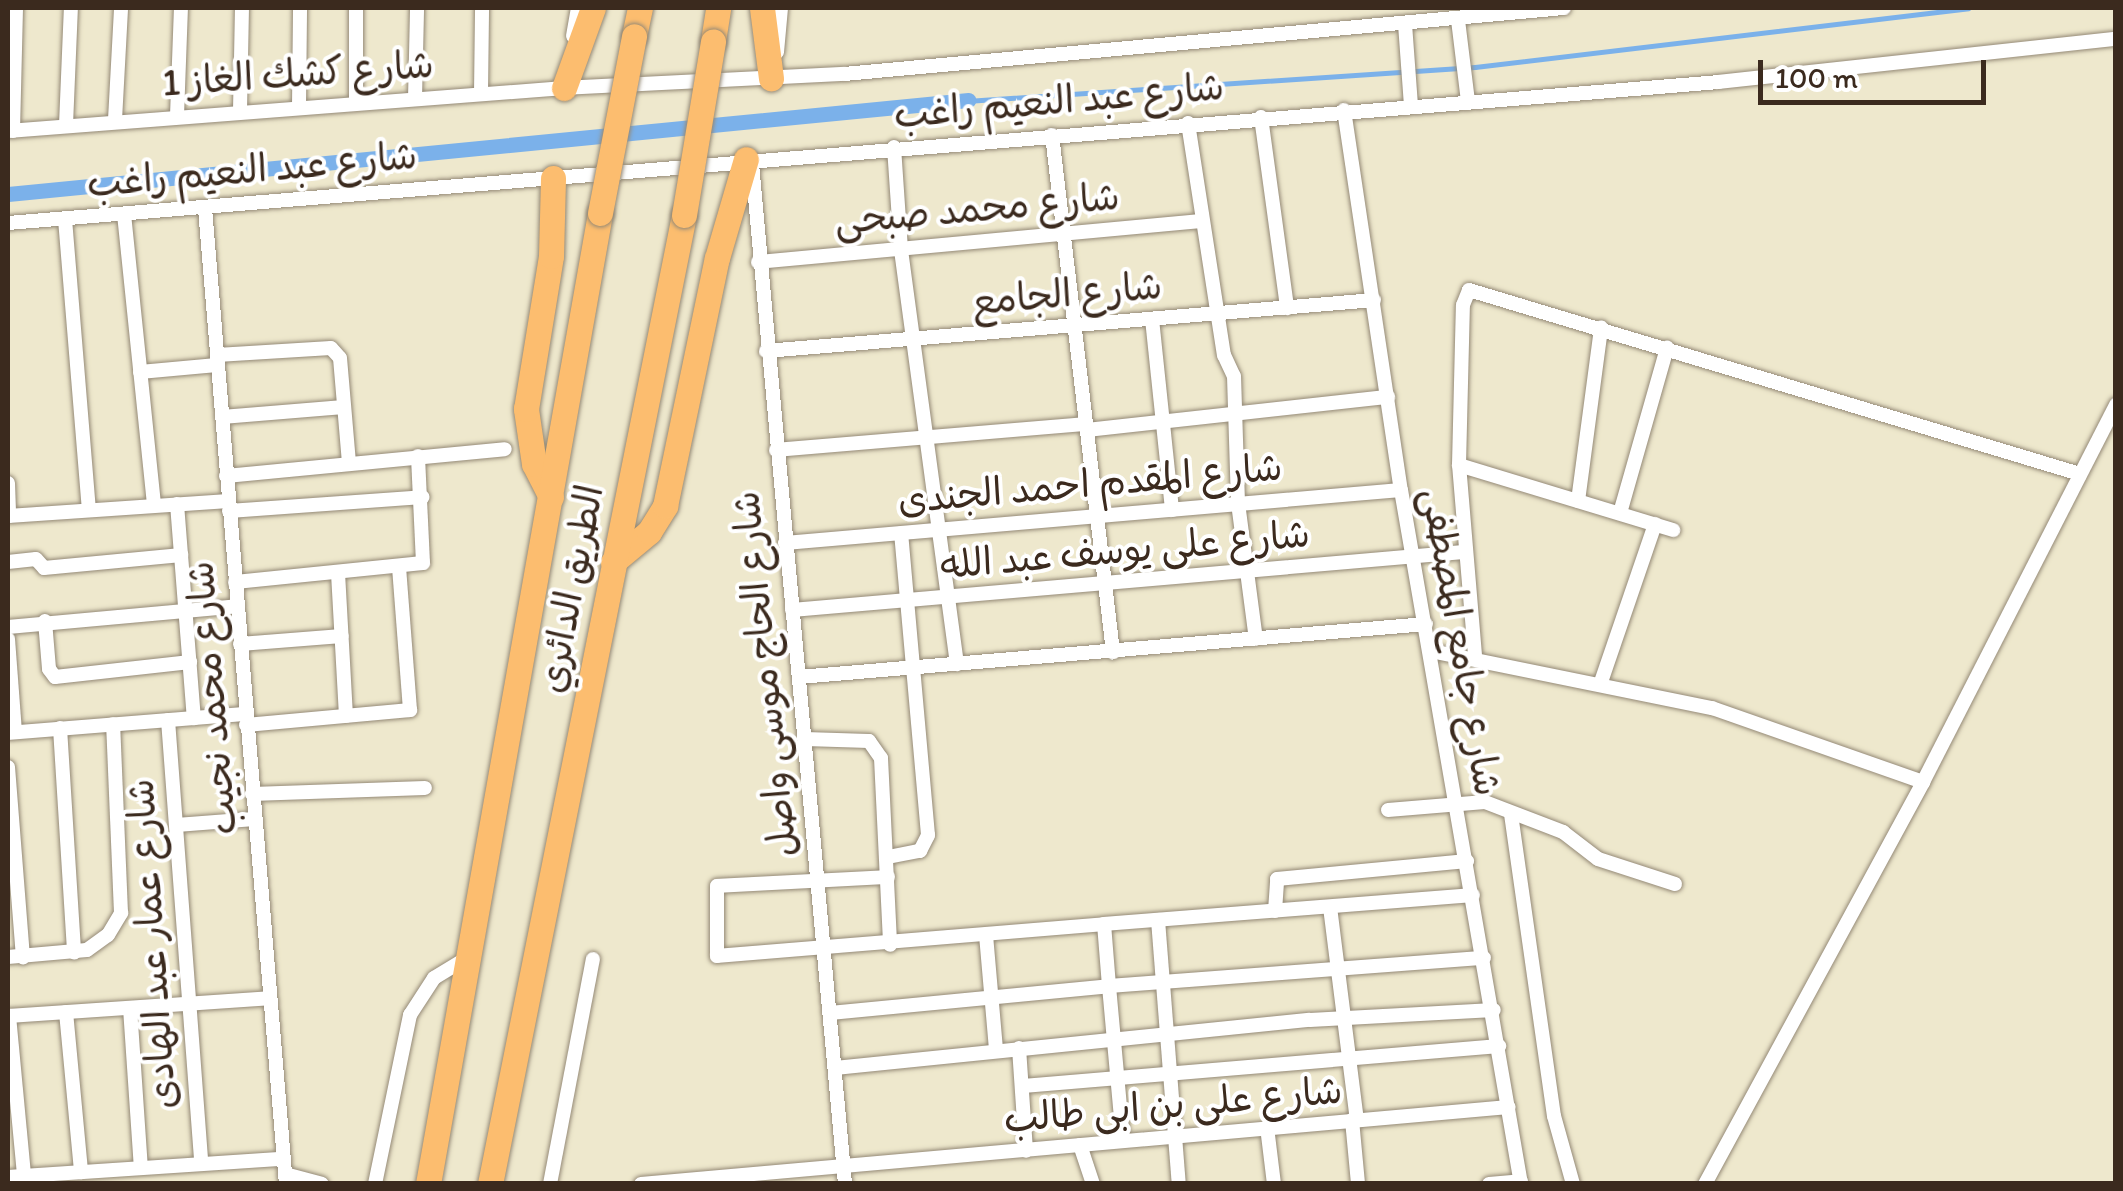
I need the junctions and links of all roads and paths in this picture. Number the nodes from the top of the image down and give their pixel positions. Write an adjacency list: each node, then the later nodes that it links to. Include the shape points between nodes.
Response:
1 (16, 8): 37 (street)
2 (71, 8): 36 (street)
3 (121, 8): 34 (street)
4 (181, 8): 32 (street)
5 (242, 8): 31 (street)
6 (300, 8): 29 (street)
7 (356, 8): 27 (street)
8 (417, 8): 25 (street)
9 (482, 8): 24 (street)
10 (578, 8): 23 (street)
11 (593, 8): 23 (highway)
12 (640, 8): 78 (highway, الطريق الدائري, bridge)
13 (718, 8): 99 (highway, الطريق الدائري, bridge, via 684,215)
14 (762, 8): 21 (highway)
15 (781, 8): 21 (street)
16 (1414, 8): 19 (street)
17 (1564, 8): 18 (street, شارع عبد النعيم راغب)
18 (1458, 20): 19 (street, شارع عبد النعيم راغب); 26 (street)
19 (1413, 23): 21 (street, شارع عبد النعيم راغب); 28 (street)
20 (2116, 38): 26 (street, شارع عبد النعيم راغب, via 1782,76)
21 (773, 78): 22 (street, شارع عبد النعيم راغب)
22 (593, 86): 23 (street, شارع كشك الغاز 1)
23 (564, 88): 24 (street, شارع كشك الغاز 1)
24 (481, 94): 25 (street, شارع كشك الغاز 1)
25 (415, 99): 27 (street, شارع كشك الغاز 1)
26 (1468, 101): 28 (street, شارع عبد النعيم راغب)
27 (356, 103): 29 (street, شارع كشك الغاز 1)
28 (1411, 106): 30 (street, شارع عبد النعيم راغب)
29 (299, 107): 31 (street, شارع كشك الغاز 1)
30 (1344, 110): 33 (street, شارع عبد النعيم راغب); 50 (street, شارع جامع المصطفى)
31 (240, 111): 32 (street, شارع كشك الغاز 1)
32 (177, 116): 34 (street, شارع كشك الغاز 1)
33 (1261, 117): 35 (street, شارع عبد النعيم راغب); 51 (street)
34 (115, 120): 36 (street, شارع كشك الغاز 1)
35 (1188, 123): 38 (street, شارع عبد النعيم راغب); 45 (street)
36 (66, 125): 37 (street, شارع كشك الغاز 1)
37 (10, 131)
38 (1052, 135): 39 (street, شارع عبد النعيم راغب); 47 (street)
39 (894, 147): 40 (street, شارع عبد النعيم راغب); 48 (street)
40 (749, 158): 41 (street, شارع عبد النعيم راغب); 49 (street, شارع الحاج موسى واصل); 99 (highway, via 716,258 665,506 649,532)
41 (553, 178): 42 (street, شارع عبد النعيم راغب); 78 (highway, via 552,256 526,409 534,464)
42 (205, 208): 43 (street, شارع عبد النعيم راغب); 59 (street, شارع محمد نجيب)
43 (124, 214): 44 (street, شارع عبد النعيم راغب); 60 (street)
44 (65, 219): 46 (street, شارع عبد النعيم راغب); 85 (street)
45 (1202, 221): 47 (street, شارع محمد صبحى); 52 (street)
46 (8, 223)
47 (1061, 233): 48 (street, شارع محمد صبحى); 54 (street)
48 (900, 250): 49 (street, شارع محمد صبحى); 56 (street)
49 (758, 262): 58 (street, شارع الحاج موسى واصل)
50 (1374, 300): 51 (street, شارع الجامع); 61 (street, شارع جامع المصطفى)
51 (1287, 308): 52 (street, شارع الجامع)
52 (1220, 314): 53 (street, شارع الجامع); 64 (street, via 1234,376)
53 (1152, 319): 54 (street, شارع الجامع); 66 (street)
54 (1075, 326): 56 (street, شارع الجامع); 67 (street)
55 (1601, 328): 57 (street); 73 (street, via 1470,290 1463,305); 80 (street)
56 (914, 339): 58 (street, شارع الجامع); 68 (street)
57 (1666, 348): 74 (street); 87 (street)
58 (766, 351): 70 (street, شارع الحاج موسى واصل)
59 (217, 360): 60 (street); 63 (street, via 325,346 340,358); 65 (street, شارع محمد نجيب)
60 (140, 372): 83 (street)
61 (1388, 396): 64 (street); 77 (street, شارع جامع المصطفى)
62 (2116, 406): 74 (street)
63 (344, 407): 65 (street); 72 (street)
64 (1230, 411): 66 (street); 81 (street)
65 (222, 418): 75 (street, شارع محمد نجيب)
66 (1163, 420): 67 (street); 86 (street)
67 (1087, 427): 68 (street); 89 (street)
68 (926, 438): 70 (street); 91 (street)
69 (505, 449): 71 (street)
70 (776, 450): 94 (street, شارع الحاج موسى واصل)
71 (418, 456): 72 (street); 79 (street)
72 (349, 463): 75 (street)
73 (1459, 465): 80 (street); 95 (street)
74 (2080, 474): 134 (street)
75 (226, 476): 84 (street, شارع محمد نجيب)
76 (8, 484): 88 (street)
77 (1401, 490): 81 (street, شارع المقدم احمد الجندى); 97 (street, شارع جامع المصطفى)
78 (552, 496): 156 (highway, الطريق الدائري)
79 (422, 497): 84 (street); 100 (street, via 426,560)
80 (1578, 501): 87 (street)
81 (1238, 503): 86 (street, شارع المقدم احمد الجندى); 101 (street)
82 (177, 504): 83 (street); 84 (street); 96 (street)
83 (154, 506): 85 (street)
84 (229, 506): 103 (street, شارع محمد نجيب)
85 (89, 510): 88 (street)
86 (1172, 510): 89 (street, شارع المقدم احمد الجندى)
87 (1620, 513): 90 (street)
88 (8, 516)
89 (1095, 518): 91 (street, شارع المقدم احمد الجندى); 104 (street)
90 (1655, 524): 92 (street); 124 (street)
91 (938, 530): 93 (street, شارع المقدم احمد الجندى); 105 (street)
92 (1673, 530)
93 (902, 533): 94 (street, شارع المقدم احمد الجندى); 106 (street)
94 (786, 543): 109 (street, شارع الحاج موسى واصل)
95 (1464, 552): 97 (street, شارع على يوسف عبد الله); 119 (street)
96 (181, 556): 98 (street, via 44,568 36,558); 108 (street)
97 (1414, 558): 101 (street, شارع على يوسف عبد الله); 111 (street, شارع جامع المصطفى)
98 (8, 562)
99 (613, 562): 201 (highway, الطريق الدائري)
100 (399, 567): 102 (street); 125 (street, via 410,710)
101 (1246, 572): 104 (street, شارع على يوسف عبد الله); 115 (street)
102 (338, 573): 103 (street); 113 (street)
103 (235, 582): 107 (street, شارع محمد نجيب)
104 (1106, 584): 105 (street, شارع على يوسف عبد الله); 118 (street)
105 (948, 598): 106 (street, شارع على يوسف عبد الله); 121 (street)
106 (910, 600): 109 (street, شارع على يوسف عبد الله); 122 (street)
107 (236, 606): 108 (street); 116 (street, شارع محمد نجيب)
108 (186, 610): 110 (street); 120 (street)
109 (792, 610): 123 (street, شارع الحاج موسى واصل)
110 (45, 621): 112 (street); 120 (street, via 48,669 56,677)
111 (1426, 624): 115 (street); 117 (street, شارع جامع المصطفى)
112 (8, 627)
113 (342, 636): 116 (street); 125 (street)
114 (8, 639): 131 (street)
115 (1256, 639): 118 (street)
116 (240, 644): 128 (street, شارع محمد نجيب)
117 (1431, 651): 119 (street); 137 (street, شارع جامع المصطفى)
118 (1113, 652): 121 (street)
119 (1474, 655): 124 (street)
120 (190, 662): 126 (street)
121 (956, 664): 122 (street)
122 (916, 667): 123 (street); 142 (street, via 927,841 916,853)
123 (799, 676): 132 (street, شارع الحاج موسى واصل)
124 (1602, 682): 134 (street, via 1712,708)
125 (346, 716): 128 (street)
126 (194, 718): 127 (street); 128 (street)
127 (168, 720): 129 (street); 141 (street, شارع عمار عبد الهادى)
128 (246, 720): 136 (street, شارع محمد نجيب)
129 (113, 724): 130 (street); 155 (street, via 124,900 108,935)
130 (60, 728): 131 (street); 155 (street)
131 (11, 732)
132 (805, 739): 142 (street, via 860,740 876,748); 145 (street, شارع الحاج موسى واصل)
133 (8, 767): 157 (street)
134 (1923, 782): 210 (street)
135 (425, 788): 136 (street)
136 (252, 794): 140 (street, شارع محمد نجيب)
137 (1457, 803): 138 (street); 139 (street, via 1485,802); 143 (street, شارع جامع المصطفى)
138 (1388, 810)
139 (1512, 814): 146 (street, via 1563,832 1598,859); 209 (street, via 1554,1116)
140 (254, 818): 141 (street); 164 (street, شارع محمد نجيب)
141 (176, 825): 165 (street, شارع عمار عبد الهادى)
142 (888, 857): 144 (street)
143 (1467, 861): 147 (street, شارع جامع المصطفى); 149 (street, via 1276,879)
144 (888, 877): 145 (street); 153 (street)
145 (818, 882): 154 (street, شارع الحاج موسى واصل); 154 (street, via 717,886 717,956)
146 (1675, 884)
147 (1473, 895): 148 (street); 158 (street, شارع جامع المصطفى)
148 (1330, 907): 149 (street); 160 (street)
149 (1276, 911): 150 (street)
150 (1158, 920): 151 (street); 161 (street)
151 (1104, 924): 152 (street); 162 (street)
152 (986, 935): 153 (street); 163 (street)
153 (890, 945): 154 (street)
154 (824, 950): 169 (street, شارع الحاج موسى واصل)
155 (74, 953): 157 (street)
156 (473, 954): 199 (street, via 434,978 410,1015); 200 (highway, الطريق الدائري)
157 (16, 957)
158 (1484, 958): 160 (street); 167 (street, شارع جامع المصطفى)
159 (593, 959): 202 (street)
160 (1337, 966): 161 (street); 171 (street)
161 (1163, 980): 162 (street); 172 (street)
162 (1109, 986): 163 (street); 173 (street)
163 (992, 996): 169 (street); 176 (street)
164 (269, 998): 165 (street); 192 (street, شارع محمد نجيب)
165 (189, 1004): 166 (street); 189 (street, شارع عمار عبد الهادى)
166 (130, 1008): 168 (street); 190 (street)
167 (1494, 1010): 171 (street); 174 (street, شارع جامع المصطفى)
168 (66, 1012): 170 (street); 191 (street)
169 (830, 1012): 178 (street, شارع الحاج موسى واصل)
170 (8, 1016): 194 (street)
171 (1342, 1019): 172 (street); 177 (street)
172 (1168, 1034): 173 (street); 179 (street)
173 (1114, 1040): 175 (street); 180 (street)
174 (1499, 1046): 177 (street); 182 (street, شارع جامع المصطفى)
175 (1019, 1048): 176 (street); 181 (street)
176 (996, 1050): 178 (street)
177 (1348, 1055): 179 (street); 183 (street)
178 (835, 1068): 193 (street, شارع الحاج موسى واصل)
179 (1171, 1069): 180 (street); 185 (street)
180 (1118, 1074): 181 (street); 186 (street)
181 (1024, 1086): 188 (street)
182 (1509, 1107): 183 (street, شارع على بن ابى طالب); 197 (street, شارع جامع المصطفى)
183 (1354, 1120): 184 (street, شارع على بن ابى طالب); 207 (street)
184 (1267, 1128): 185 (street, شارع على بن ابى طالب); 206 (street)
185 (1176, 1135): 186 (street, شارع على بن ابى طالب); 205 (street)
186 (1123, 1140): 187 (street, شارع على بن ابى طالب)
187 (1080, 1145): 188 (street, شارع على بن ابى طالب); 204 (street)
188 (1026, 1151): 193 (street, شارع على بن ابى طالب)
189 (200, 1164): 190 (street); 192 (street)
190 (141, 1168): 191 (street)
191 (81, 1172): 194 (street)
192 (284, 1172): 198 (street)
193 (844, 1176): 195 (street, شارع على بن ابى طالب)
194 (16, 1177)
195 (758, 1180): 196 (street, شارع على بن ابى طالب)
196 (692, 1182): 203 (street, شارع على بن ابى طالب)
197 (1521, 1182): 208 (street)
198 (322, 1184)
199 (375, 1184)
200 (428, 1184)
201 (490, 1184)
202 (550, 1184)
203 (640, 1184)
204 (1093, 1184)
205 (1179, 1184)
206 (1274, 1184)
207 (1358, 1184)
208 (1490, 1184)
209 (1573, 1184)
210 (1705, 1184)

